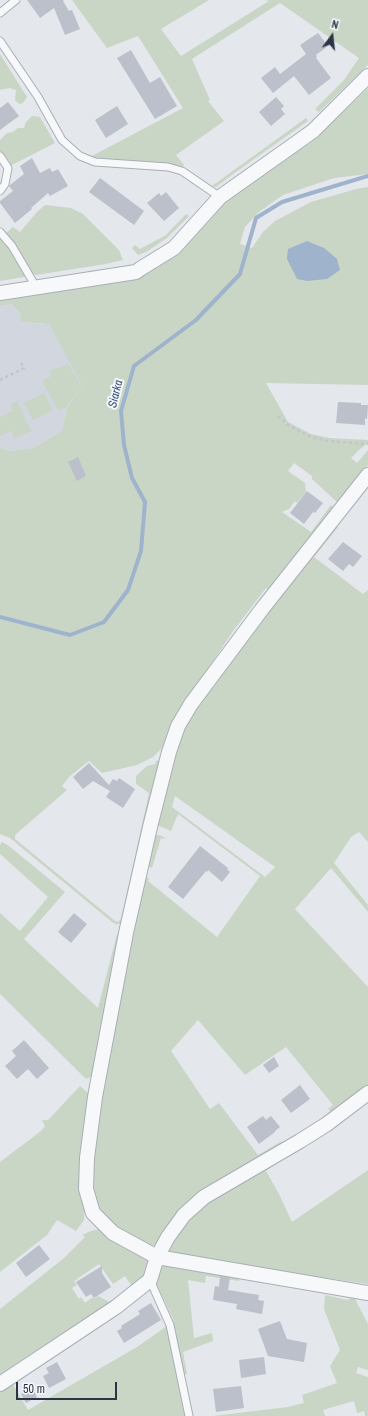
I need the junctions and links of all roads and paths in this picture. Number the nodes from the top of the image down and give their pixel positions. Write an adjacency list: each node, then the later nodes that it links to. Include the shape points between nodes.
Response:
1 (16, 0): 2 (lane)
2 (0, 13)
3 (0, 41): 7 (lane, via 38,97 62,140 80,156 95,162 168,167 182,171)
4 (368, 76): 7 (street, via 313,130)
5 (0, 156): 6 (lane, via 8,168 5,184)
6 (0, 191)
7 (220, 197): 9 (street, via 174,248 136,272)
8 (0, 232): 9 (lane, via 12,246)
9 (36, 287): 10 (street)
10 (0, 293)
11 (20, 363): 12 (path, via 24,368)
12 (0, 380)
13 (278, 416): 14 (path, via 311,437 327,441)
14 (368, 444)
15 (368, 475): 17 (street, via 191,704 178,726 169,752 126,933 95,1097 87,1158 86,1189 93,1213 113,1233)
16 (368, 1093): 17 (street, via 327,1124 204,1197 184,1215)
17 (157, 1257): 18 (street); 19 (street)
18 (150, 1280): 20 (street, via 116,1307); 21 (lane, via 170,1324)
19 (368, 1293)
20 (0, 1384)
21 (189, 1416)

